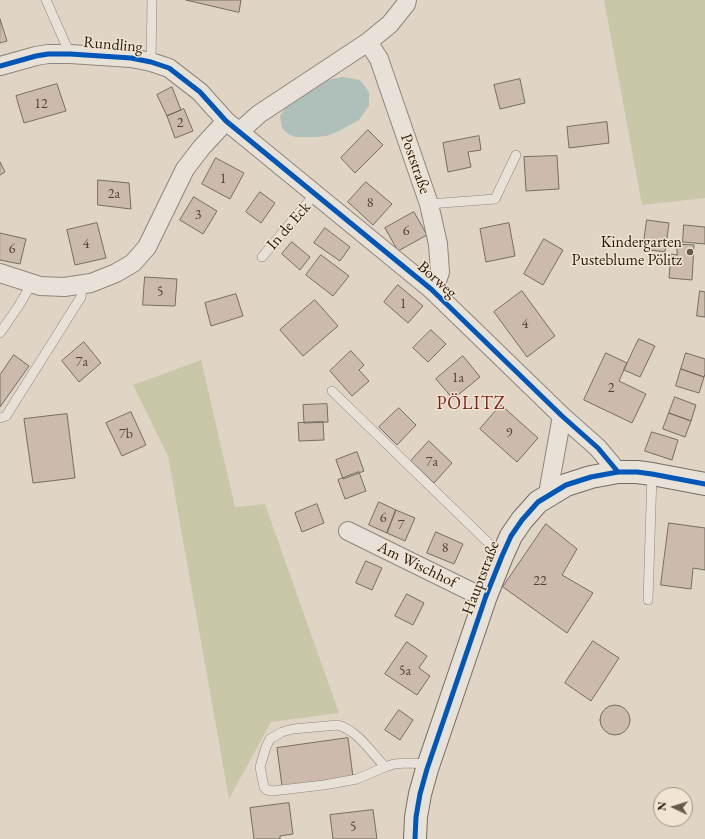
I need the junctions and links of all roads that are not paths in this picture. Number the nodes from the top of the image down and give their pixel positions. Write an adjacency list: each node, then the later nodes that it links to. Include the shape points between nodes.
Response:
1 (46, 0): 5 (lane)
2 (152, 0): 6 (lane)
3 (408, 1): 4 (street, via 390,24)
4 (368, 42): 8 (street, via 259,114); 11 (street, Poststraße, via 379,59)
5 (70, 54): 6 (street, Rundling, via 131,58); 7 (street, Rundling, via 36,56)
6 (151, 62): 8 (street, Rundling, via 169,68 200,92)
7 (0, 66)
8 (233, 127): 10 (street, Borweg); 15 (street, via 202,147 185,169 147,247 133,263 116,273)
9 (516, 155): 11 (lane, via 495,199)
10 (316, 194): 12 (lane, In de Eck); 16 (street, Borweg)
11 (429, 204): 16 (street, Poststraße, via 438,244 440,272 436,284)
12 (262, 257)
13 (0, 273): 14 (street)
14 (32, 284): 15 (street, via 64,287); 17 (lane)
15 (82, 284): 20 (lane, via 81,297 6,416)
16 (431, 289): 19 (street, Borweg)
17 (0, 333)
18 (332, 391): 26 (lane)
19 (562, 416): 21 (street, Borweg, via 598,448); 24 (street)
20 (0, 418)
21 (618, 472): 22 (main road, Hauptstraße); 24 (main road, Hauptstraße, via 566,485)
22 (652, 474): 23 (main road, Hauptstraße); 28 (lane)
23 (705, 483)
24 (548, 496): 26 (main road, Hauptstraße, via 538,502 522,520)
25 (348, 531): 27 (street, Am Wischhof, via 470,591)
26 (502, 556): 27 (main road, Hauptstraße)
27 (486, 596): 29 (main road, Hauptstraße)
28 (648, 600)
29 (429, 764): 30 (lane, via 406,763); 31 (main road, Hauptstraße, via 418,802)
30 (385, 767): 30 (lane, via 357,779 272,791 264,787 260,767 270,739 282,732 338,725 354,733)
31 (415, 839)

